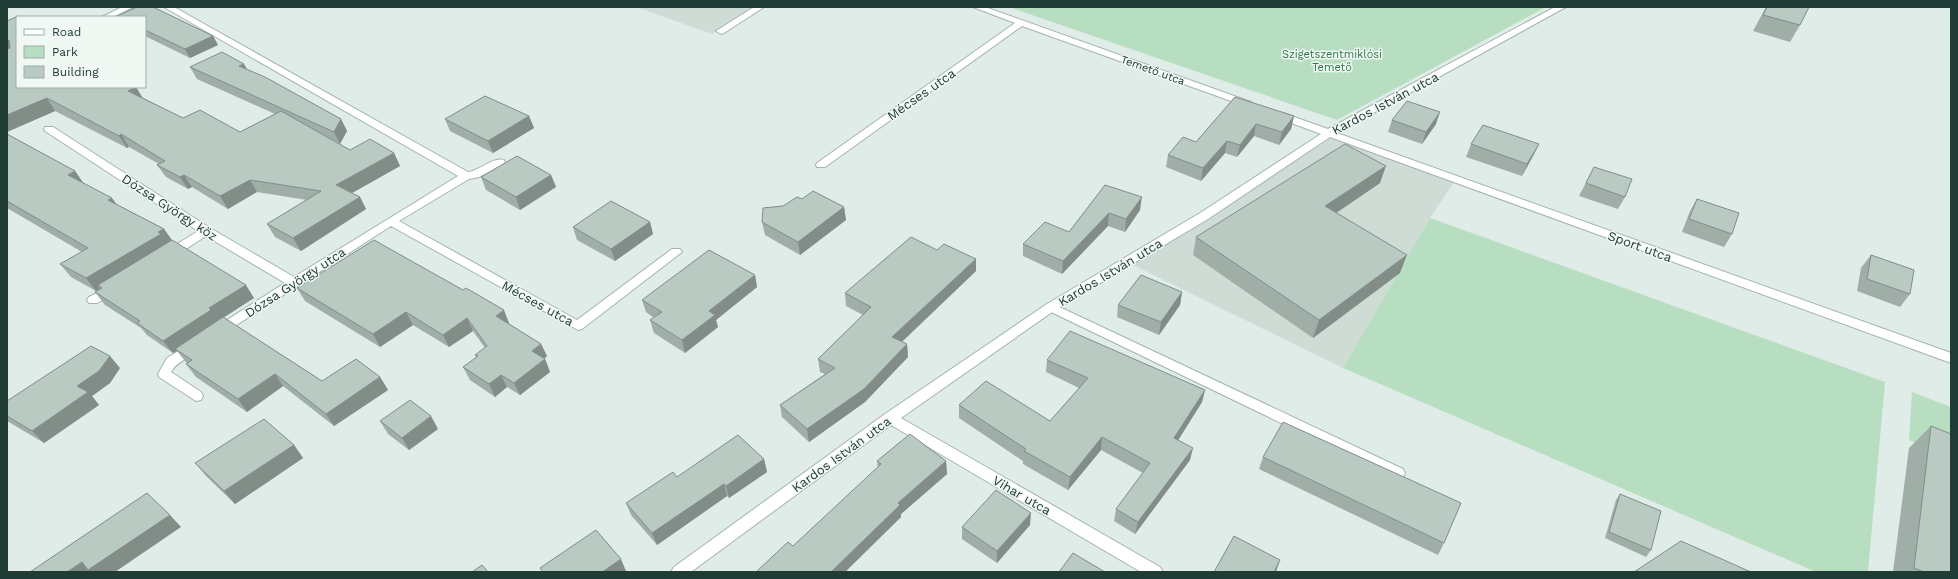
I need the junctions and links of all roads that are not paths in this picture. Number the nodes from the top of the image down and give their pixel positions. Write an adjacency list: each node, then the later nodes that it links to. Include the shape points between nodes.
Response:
1 (129, 7): 6 (street)
2 (168, 7): 15 (street)
3 (760, 7): 8 (street)
4 (977, 7): 7 (street, Temető utca)
5 (1562, 7): 12 (street, Kardos István utca)
6 (108, 16)
7 (1021, 22): 9 (street, Temető utca); 14 (street, Mécses utca)
8 (721, 31)
9 (1254, 106)
10 (1269, 112): 12 (street)
11 (49, 129): 17 (street, Dózsa György köz)
12 (1329, 133): 23 (street, Kardos István utca, via 1204,216); 24 (street, Sport utca)
13 (500, 162): 15 (street, Dózsa György utca, via 475,175)
14 (821, 165)
15 (466, 176): 16 (street, Dózsa György utca)
16 (391, 221): 18 (street, Mécses utca, via 578,326); 20 (street, Dózsa György utca)
17 (206, 231): 19 (street); 20 (street, Dózsa György köz)
18 (676, 252)
19 (160, 260)
20 (293, 282): 25 (street, Dózsa György utca, via 165,367 164,374)
21 (120, 284): 22 (street)
22 (93, 300)
23 (1051, 307): 26 (street, Kardos István utca); 27 (street)
24 (1951, 358)
25 (196, 396)
26 (890, 418): 28 (street, Kardos István utca); 29 (street, Vihar utca)
27 (1398, 473)
28 (679, 572)
29 (1154, 572)

